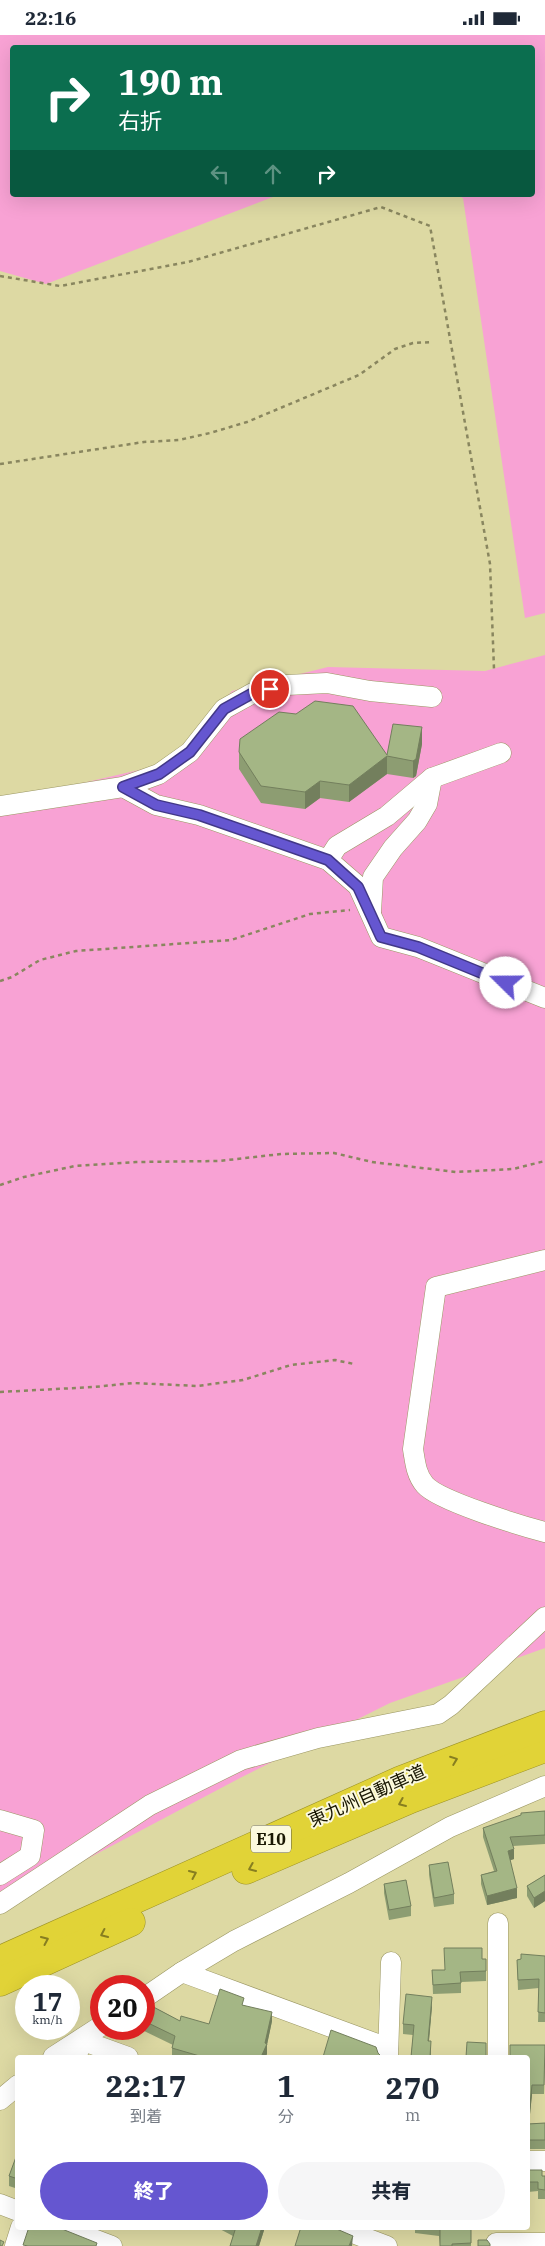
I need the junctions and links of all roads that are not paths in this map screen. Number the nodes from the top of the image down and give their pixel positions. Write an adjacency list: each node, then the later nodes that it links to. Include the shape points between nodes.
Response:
1 (432, 697): 4 (street, via 327,683 287,685 253,693 224,709 190,752 159,774)
2 (501, 753): 3 (street)
3 (432, 778): 6 (street, via 387,816 337,846); 7 (street, via 428,804 373,877)
4 (123, 787): 5 (street); 6 (street, via 156,805 199,815)
5 (0, 805)
6 (328, 860): 7 (street, via 358,887)
7 (370, 917): 8 (street, via 381,937 418,947)
8 (545, 998)
9 (545, 1260): 10 (street, via 436,1287 414,1449 416,1469 425,1485 436,1493 507,1522)
10 (545, 1532)
11 (545, 1617): 17 (street, via 438,1714 318,1738 241,1760 150,1805)
12 (545, 1725): 19 (highway, 東九州自動車道 / E10, one-way to 12, via 401,1780)
13 (545, 1748): 22 (highway, 東九州自動車道 / E10, one-way to 22, via 411,1799)
14 (545, 1786): 21 (street, via 450,1827 234,1941)
15 (0, 1820): 16 (street, via 34,1830 30,1856)
16 (0, 1875)
17 (0, 1904)
18 (498, 1923): 29 (street)
19 (0, 1960)
20 (390, 1962): 26 (street)
21 (182, 1972): 23 (street); 26 (street)
22 (0, 1982)
23 (155, 1990)
24 (90, 2038): 25 (street)
25 (79, 2049): 27 (street); 28 (street)
26 (388, 2053)
27 (60, 2055)
28 (116, 2055)
29 (498, 2055)
30 (15, 2088): 31 (street)
31 (0, 2100)
32 (530, 2161): 33 (street)
33 (545, 2161)
34 (0, 2204): 35 (street)
35 (15, 2210)
36 (21, 2230): 42 (street)
37 (70, 2230): 43 (street)
38 (348, 2230): 40 (street)
39 (496, 2239): 41 (street)
40 (386, 2241)
41 (545, 2243)
42 (15, 2246)
43 (112, 2246)

